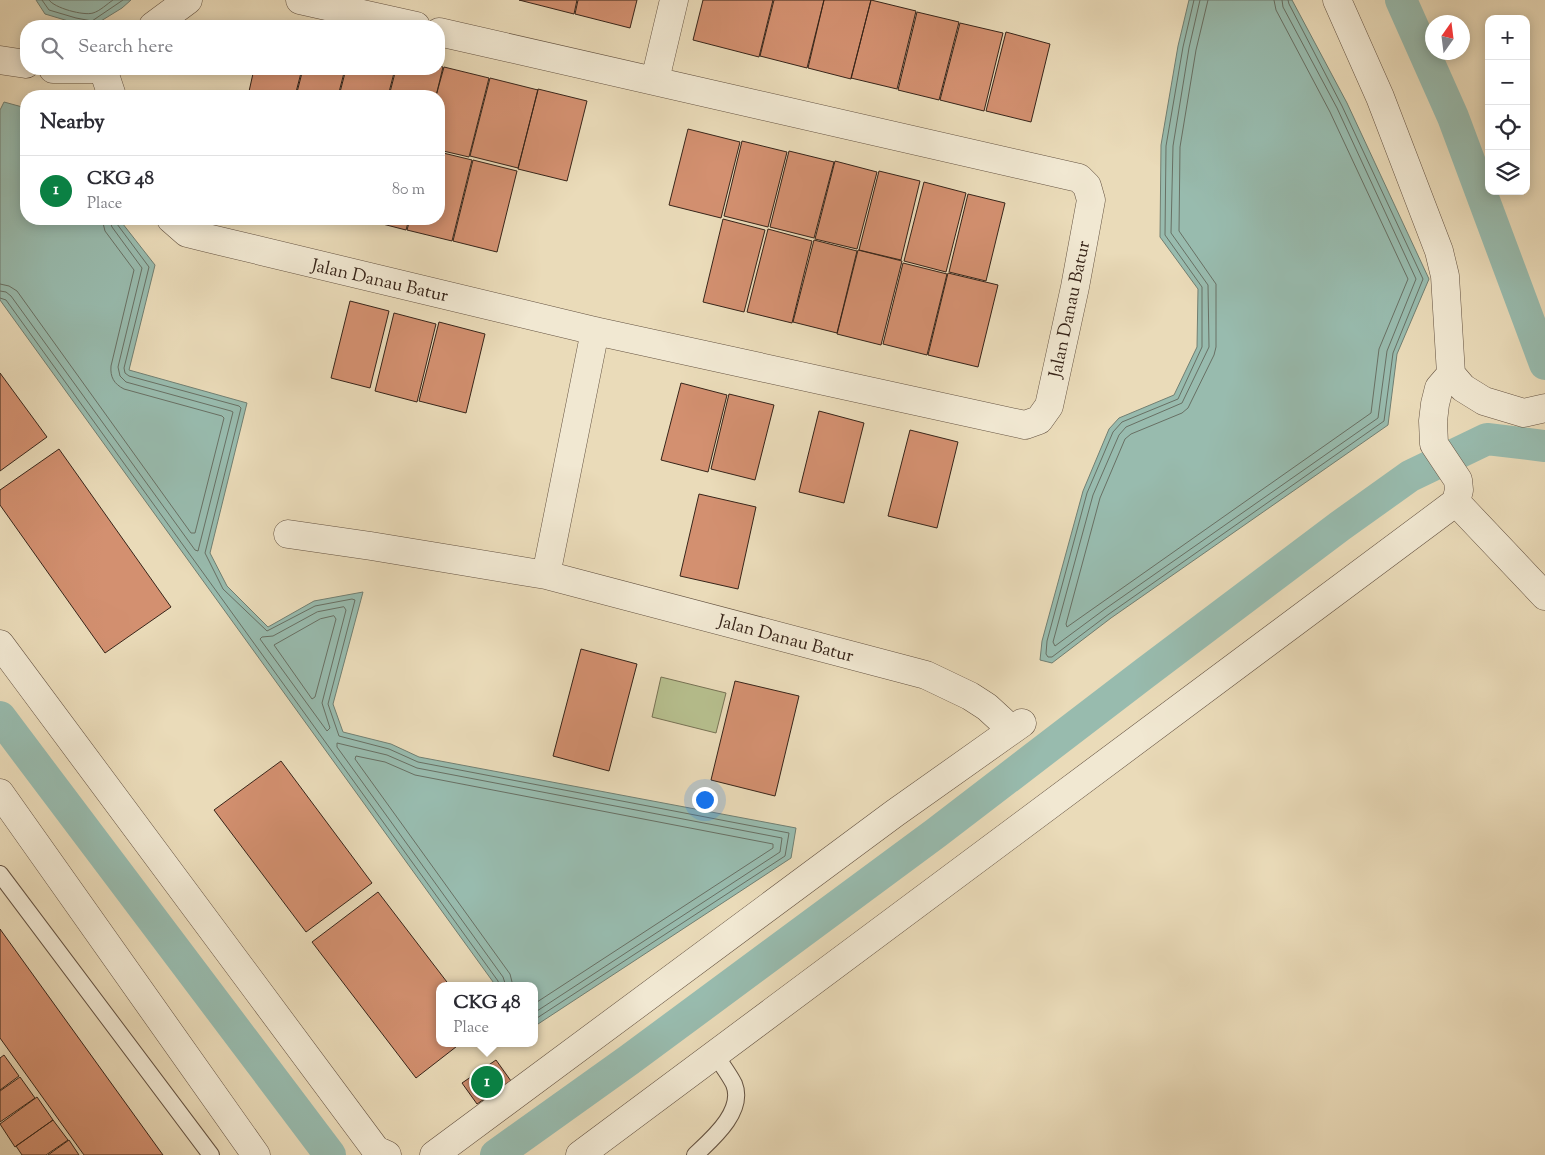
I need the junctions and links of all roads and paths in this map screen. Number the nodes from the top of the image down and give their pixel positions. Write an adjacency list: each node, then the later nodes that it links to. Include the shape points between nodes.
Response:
1 (188, 0): 5 (street)
2 (300, 0): 6 (street)
3 (674, 0): 11 (street)
4 (1336, 0): 15 (street, via 1380,98 1439,251 1445,276)
5 (161, 20)
6 (389, 20)
7 (445, 33): 11 (street, Jalan Danau Batur)
8 (0, 60): 9 (street)
9 (20, 63)
10 (105, 75): 12 (street)
11 (655, 80): 14 (street, Jalan Danau Batur, via 1079,178 1087,186 1091,200 1049,406 1039,420 1026,425)
12 (110, 90)
13 (178, 225): 14 (street, Jalan Danau Batur, via 187,233)
14 (595, 331): 19 (street)
15 (1451, 374): 16 (street, via 1463,388 1484,401); 17 (street, via 1439,388 1435,404 1434,444)
16 (1534, 410)
17 (1457, 491): 20 (street); 24 (street)
18 (288, 534): 19 (street, Jalan Danau Batur)
19 (546, 575): 28 (street, Jalan Danau Batur, via 926,676 970,696 1017,727 895,813)
20 (1540, 584)
21 (0, 644): 27 (street, via 376,1150)
22 (0, 793): 26 (street)
23 (0, 874): 25 (lane)
24 (715, 1054): 29 (street); 30 (lane, via 735,1086 735,1105 723,1129)
25 (211, 1155)
26 (256, 1155)
27 (387, 1155)
28 (434, 1155)
29 (580, 1155)
30 (695, 1155)

